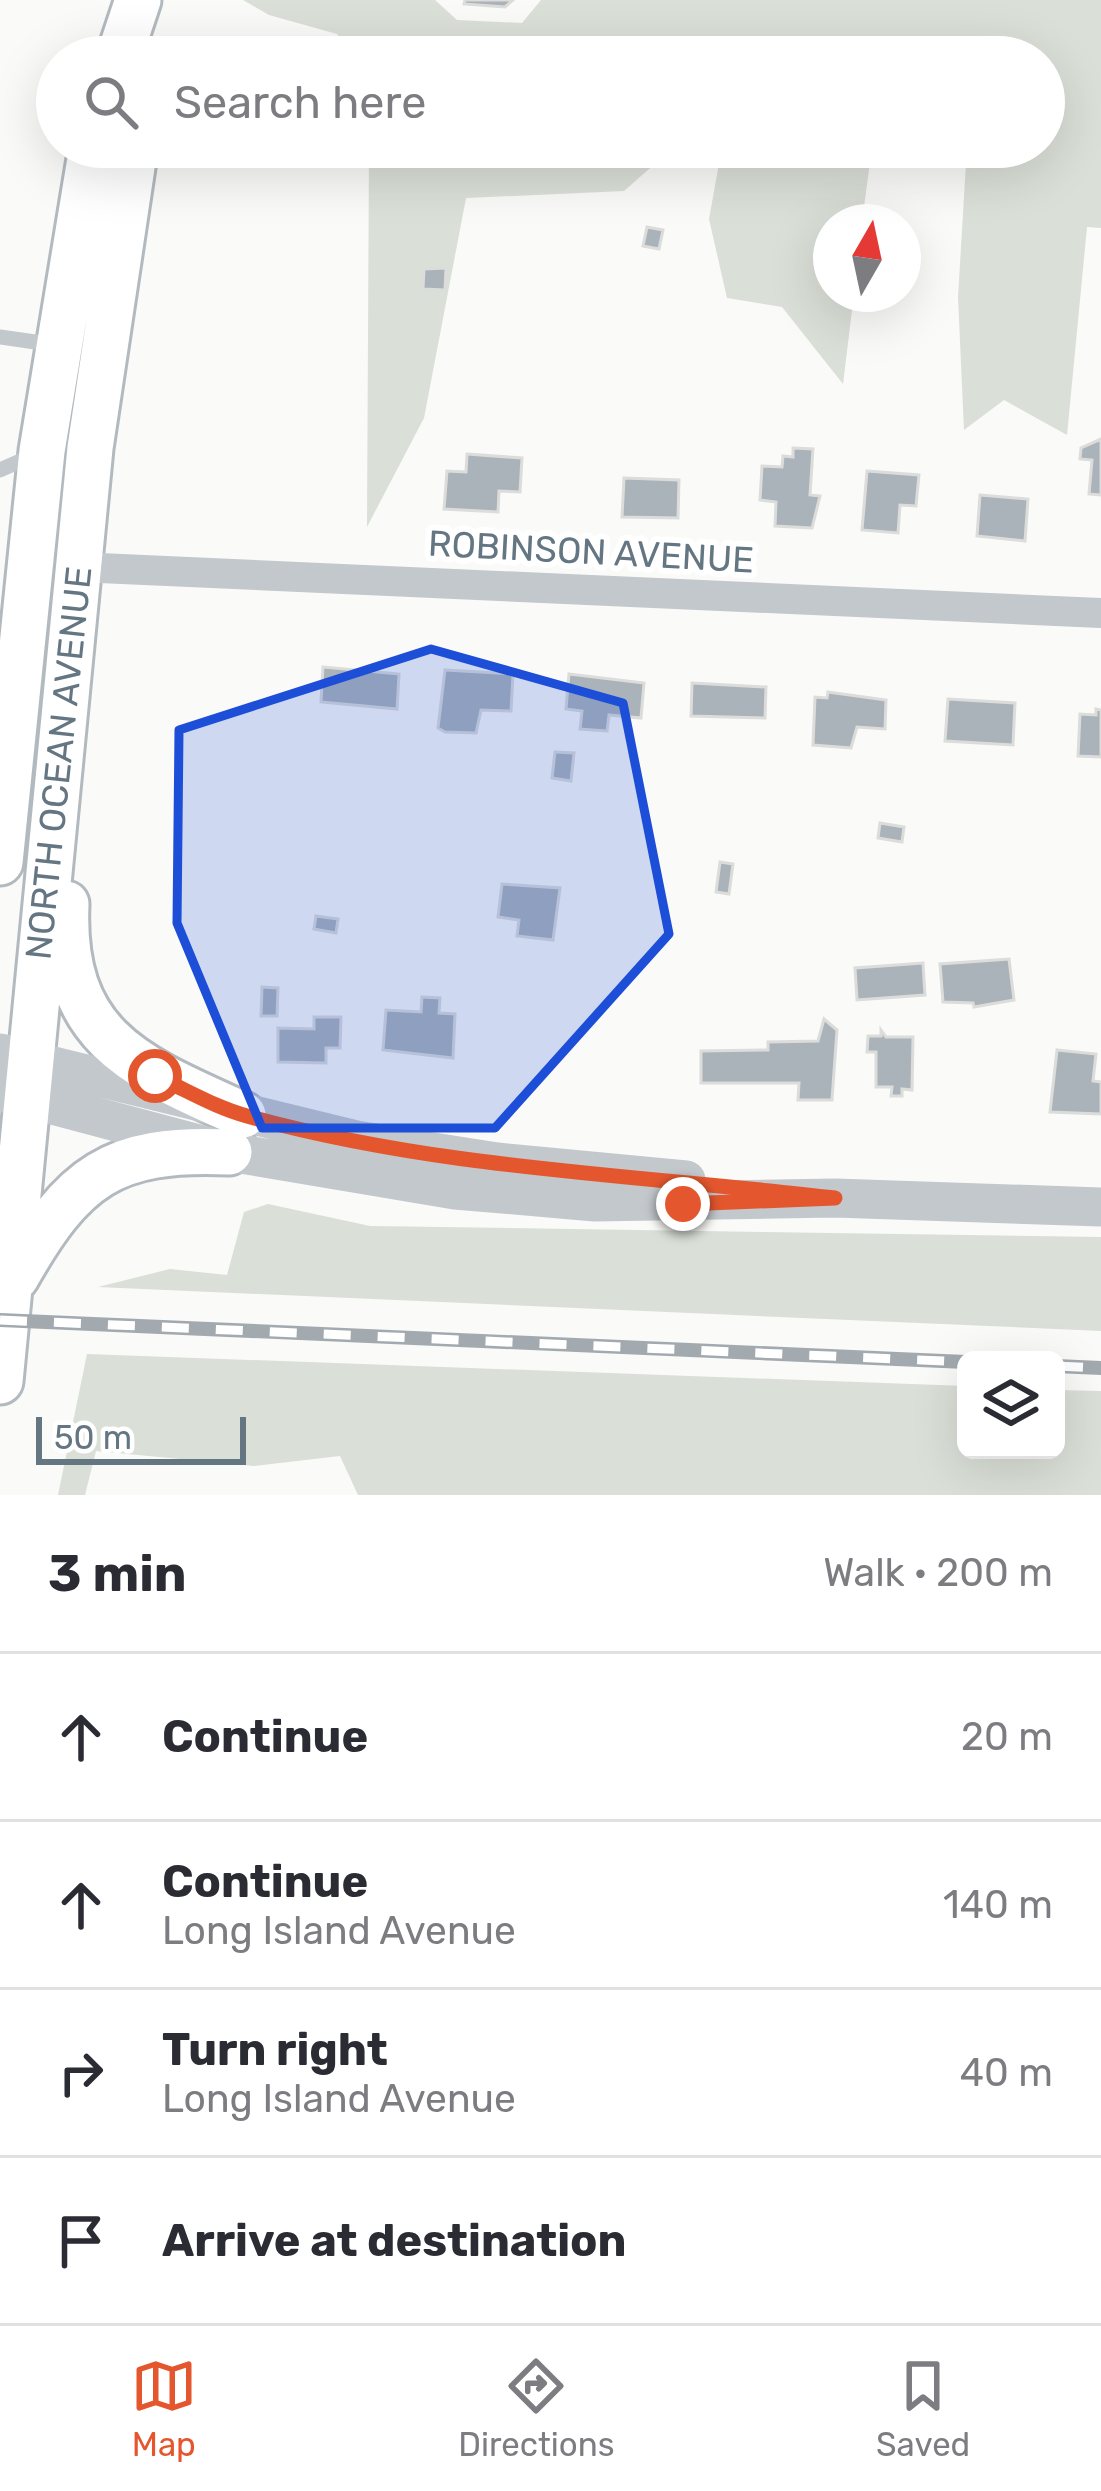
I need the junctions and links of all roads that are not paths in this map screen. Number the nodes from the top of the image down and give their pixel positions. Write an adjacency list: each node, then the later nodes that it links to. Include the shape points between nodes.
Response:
1 (138, 0): 3 (main road)
2 (147, 0): 4 (main road)
3 (126, 36)
4 (144, 36)
5 (89, 168): 8 (main road, NORTH OCEAN AVENUE)
6 (132, 168): 11 (main road, NORTH OCEAN AVENUE)
7 (0, 337): 8 (lane)
8 (59, 346): 9 (main road, NORTH OCEAN AVENUE)
9 (42, 451): 10 (lane); 14 (main road, NORTH OCEAN AVENUE, via 20,574)
10 (0, 470)
11 (77, 567): 12 (street, ROBINSON AVENUE); 13 (main road, NORTH OCEAN AVENUE)
12 (1101, 613)
13 (62, 708): 16 (main road, NORTH OCEAN AVENUE); 17 (main road, via 70,851 65,935 81,1004 114,1047)
14 (3, 806): 15 (main road, NORTH OCEAN AVENUE)
15 (0, 862)
16 (13, 1076): 17 (street); 19 (main road, NORTH OCEAN AVENUE)
17 (236, 1134): 18 (street, via 379,1180 523,1197); 19 (main road, via 98,1175 57,1210)
18 (1101, 1207)
19 (9, 1290): 20 (main road, NORTH OCEAN AVENUE)
20 (0, 1382)

